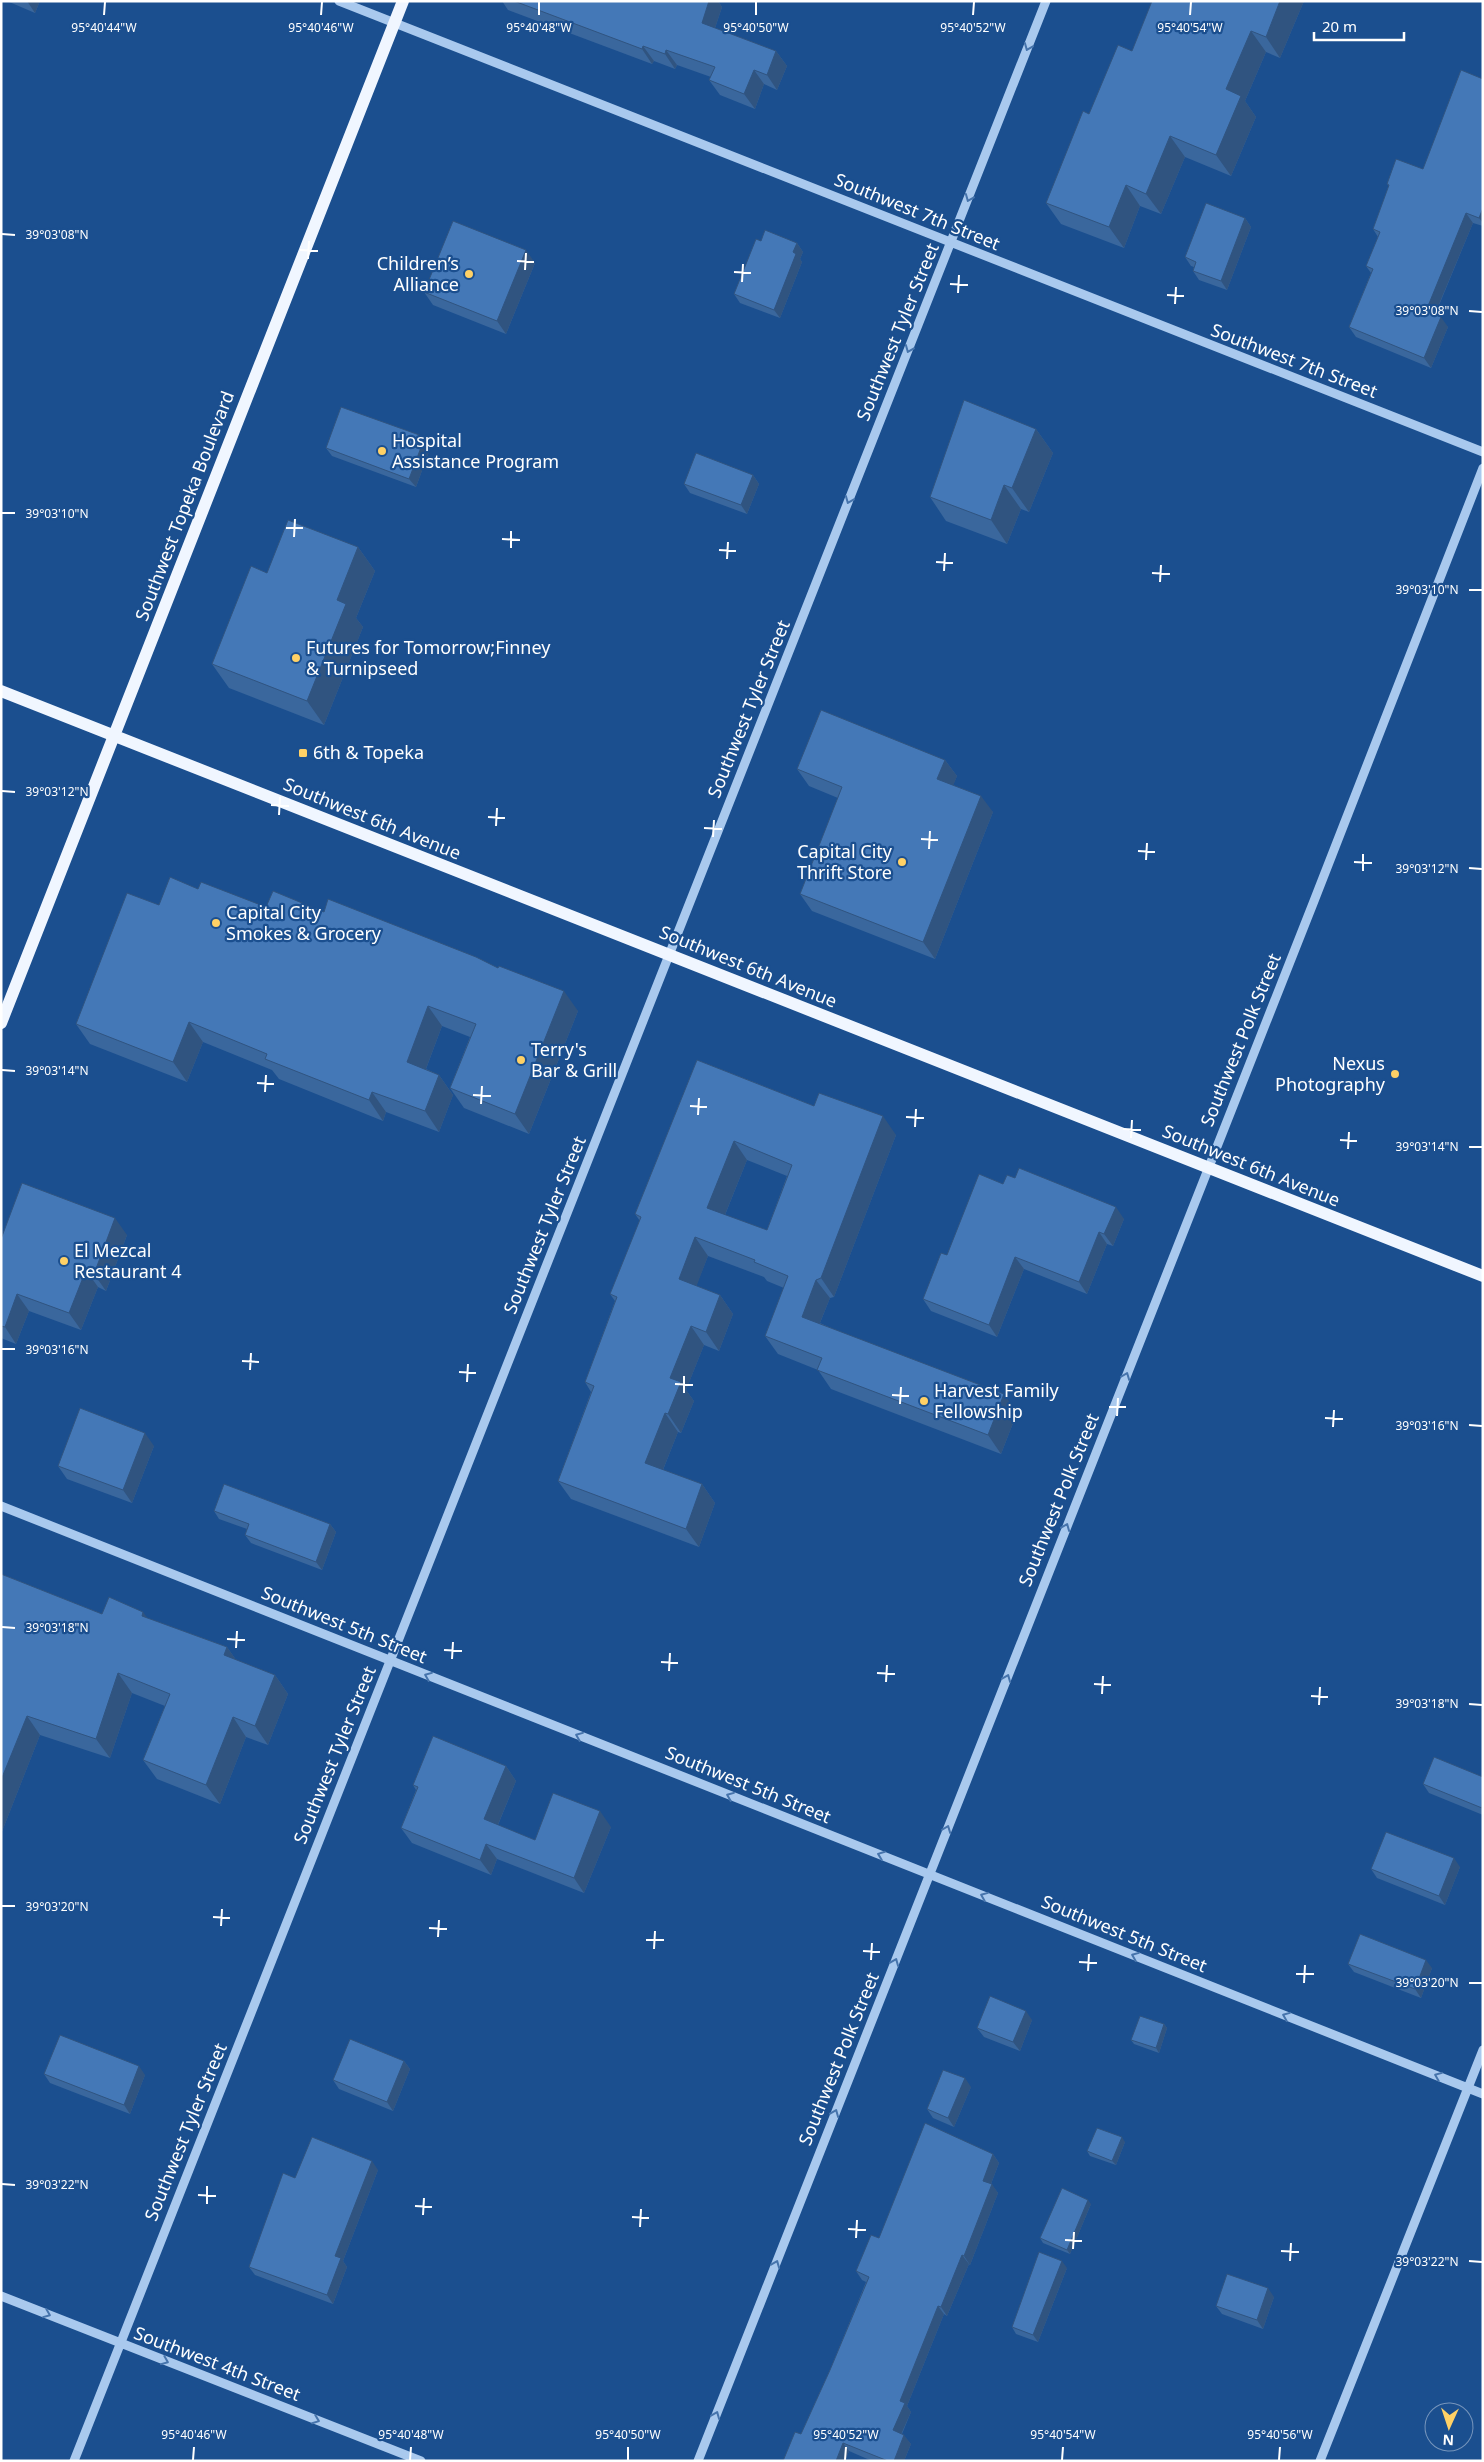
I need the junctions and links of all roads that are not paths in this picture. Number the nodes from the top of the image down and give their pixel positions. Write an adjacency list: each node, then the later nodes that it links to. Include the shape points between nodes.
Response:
1 (340, 1): 4 (street, Southwest 7th Street)
2 (403, 1): 4 (main road, Southwest Topeka Boulevard)
3 (1046, 1): 5 (street, Southwest Tyler Street, one-way to 5)
4 (394, 23): 5 (street, Southwest 7th Street); 9 (main road, Southwest Topeka Boulevard)
5 (950, 243): 6 (street, Southwest 7th Street); 10 (street, Southwest Tyler Street, one-way to 10)
6 (1483, 452)
7 (1483, 468): 12 (street, Southwest Polk Street)
8 (1, 691): 9 (main road, Southwest 6th Avenue)
9 (114, 736): 10 (main road, Southwest 6th Avenue); 11 (main road, Southwest Topeka Boulevard)
10 (669, 955): 12 (main road, Southwest 6th Avenue); 15 (street, Southwest Tyler Street)
11 (1, 1023)
12 (1207, 1167): 13 (main road, Southwest 6th Avenue); 16 (street, Southwest Polk Street, one-way to 12)
13 (1483, 1276)
14 (1, 1506): 15 (street, Southwest 5th Street)
15 (390, 1660): 16 (street, Southwest 5th Street, one-way to 15); 21 (street, Southwest Tyler Street)
16 (931, 1875): 18 (street, Southwest 5th Street, one-way to 16); 24 (street, Southwest Polk Street, one-way to 16)
17 (1483, 2050): 18 (street)
18 (1468, 2088): 19 (street, Southwest 5th Street); 25 (street)
19 (1483, 2094)
20 (1, 2296): 21 (street, Southwest 4th Street, one-way to 21)
21 (120, 2344): 22 (street, Southwest Tyler Street); 23 (street, Southwest 4th Street, one-way to 23)
22 (74, 2461)
23 (421, 2461)
24 (698, 2461)
25 (1320, 2461)

